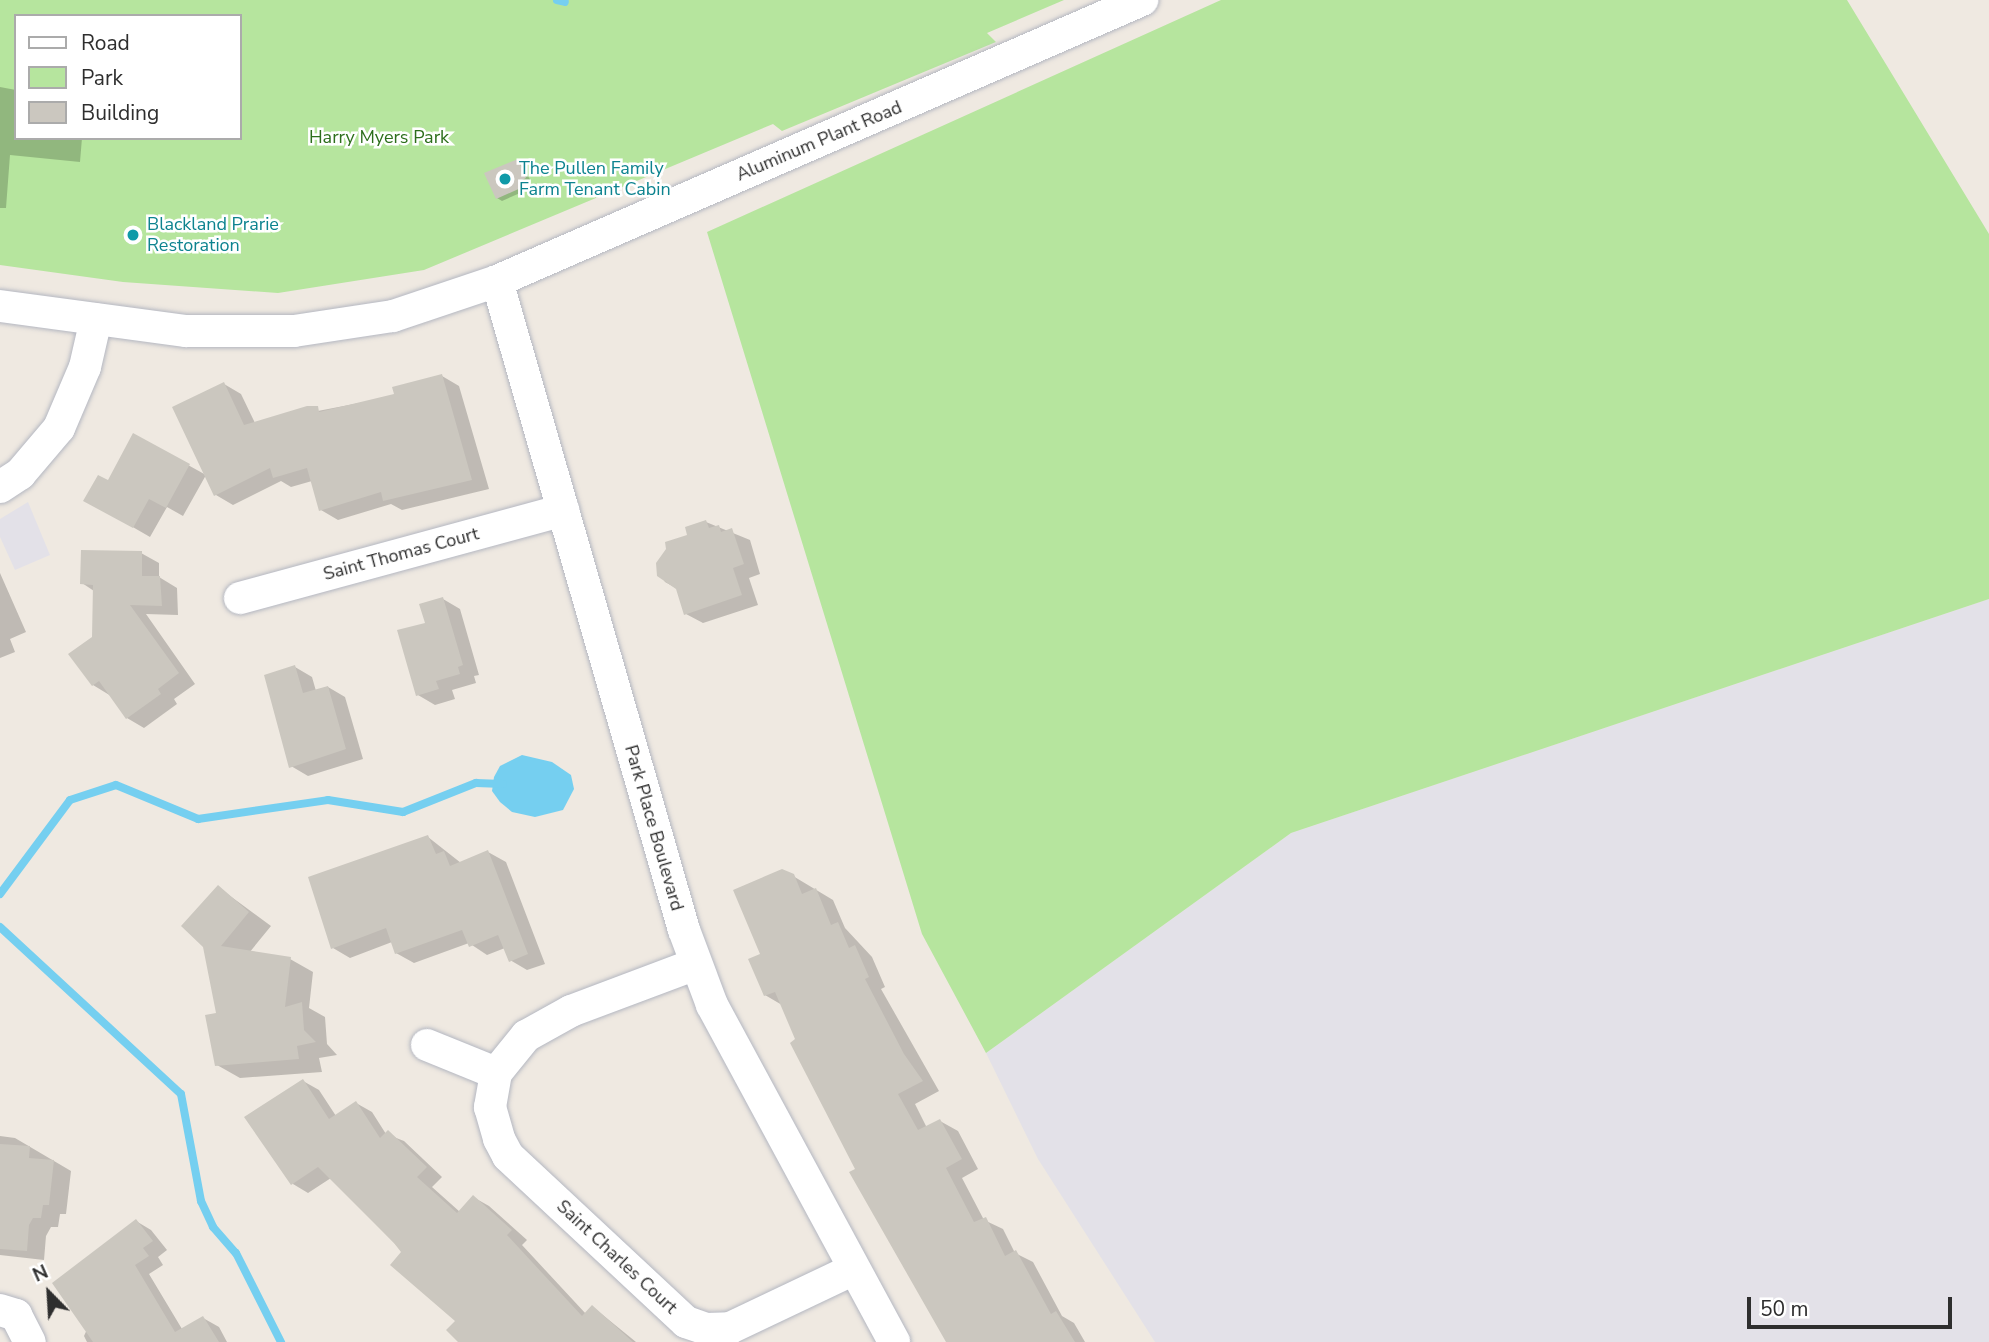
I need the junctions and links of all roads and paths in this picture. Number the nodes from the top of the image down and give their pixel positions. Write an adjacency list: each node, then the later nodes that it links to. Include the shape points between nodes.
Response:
1 (1142, 0): 2 (street, Aluminum Plant Road)
2 (497, 281): 4 (street, Aluminum Plant Road, via 393,316 294,331 186,331); 6 (street, Park Place Boulevard)
3 (0, 306): 4 (street, Aluminum Plant Road)
4 (96, 319): 5 (street, via 85,367 59,428 20,474)
5 (0, 487)
6 (563, 509): 7 (street, Saint Thomas Court); 8 (street, Park Place Boulevard)
7 (240, 598)
8 (696, 964): 10 (street, Saint Charles Court, via 571,1011 526,1036); 11 (street, Park Place Boulevard, via 712,1005)
9 (427, 1045): 10 (street)
10 (496, 1073): 11 (street, Saint Charles Court, via 490,1107 508,1156 686,1322 706,1329 730,1328)
11 (854, 1269): 14 (street, Park Place Boulevard)
12 (0, 1310): 13 (street, via 16,1315)
13 (30, 1342)
14 (894, 1342)

